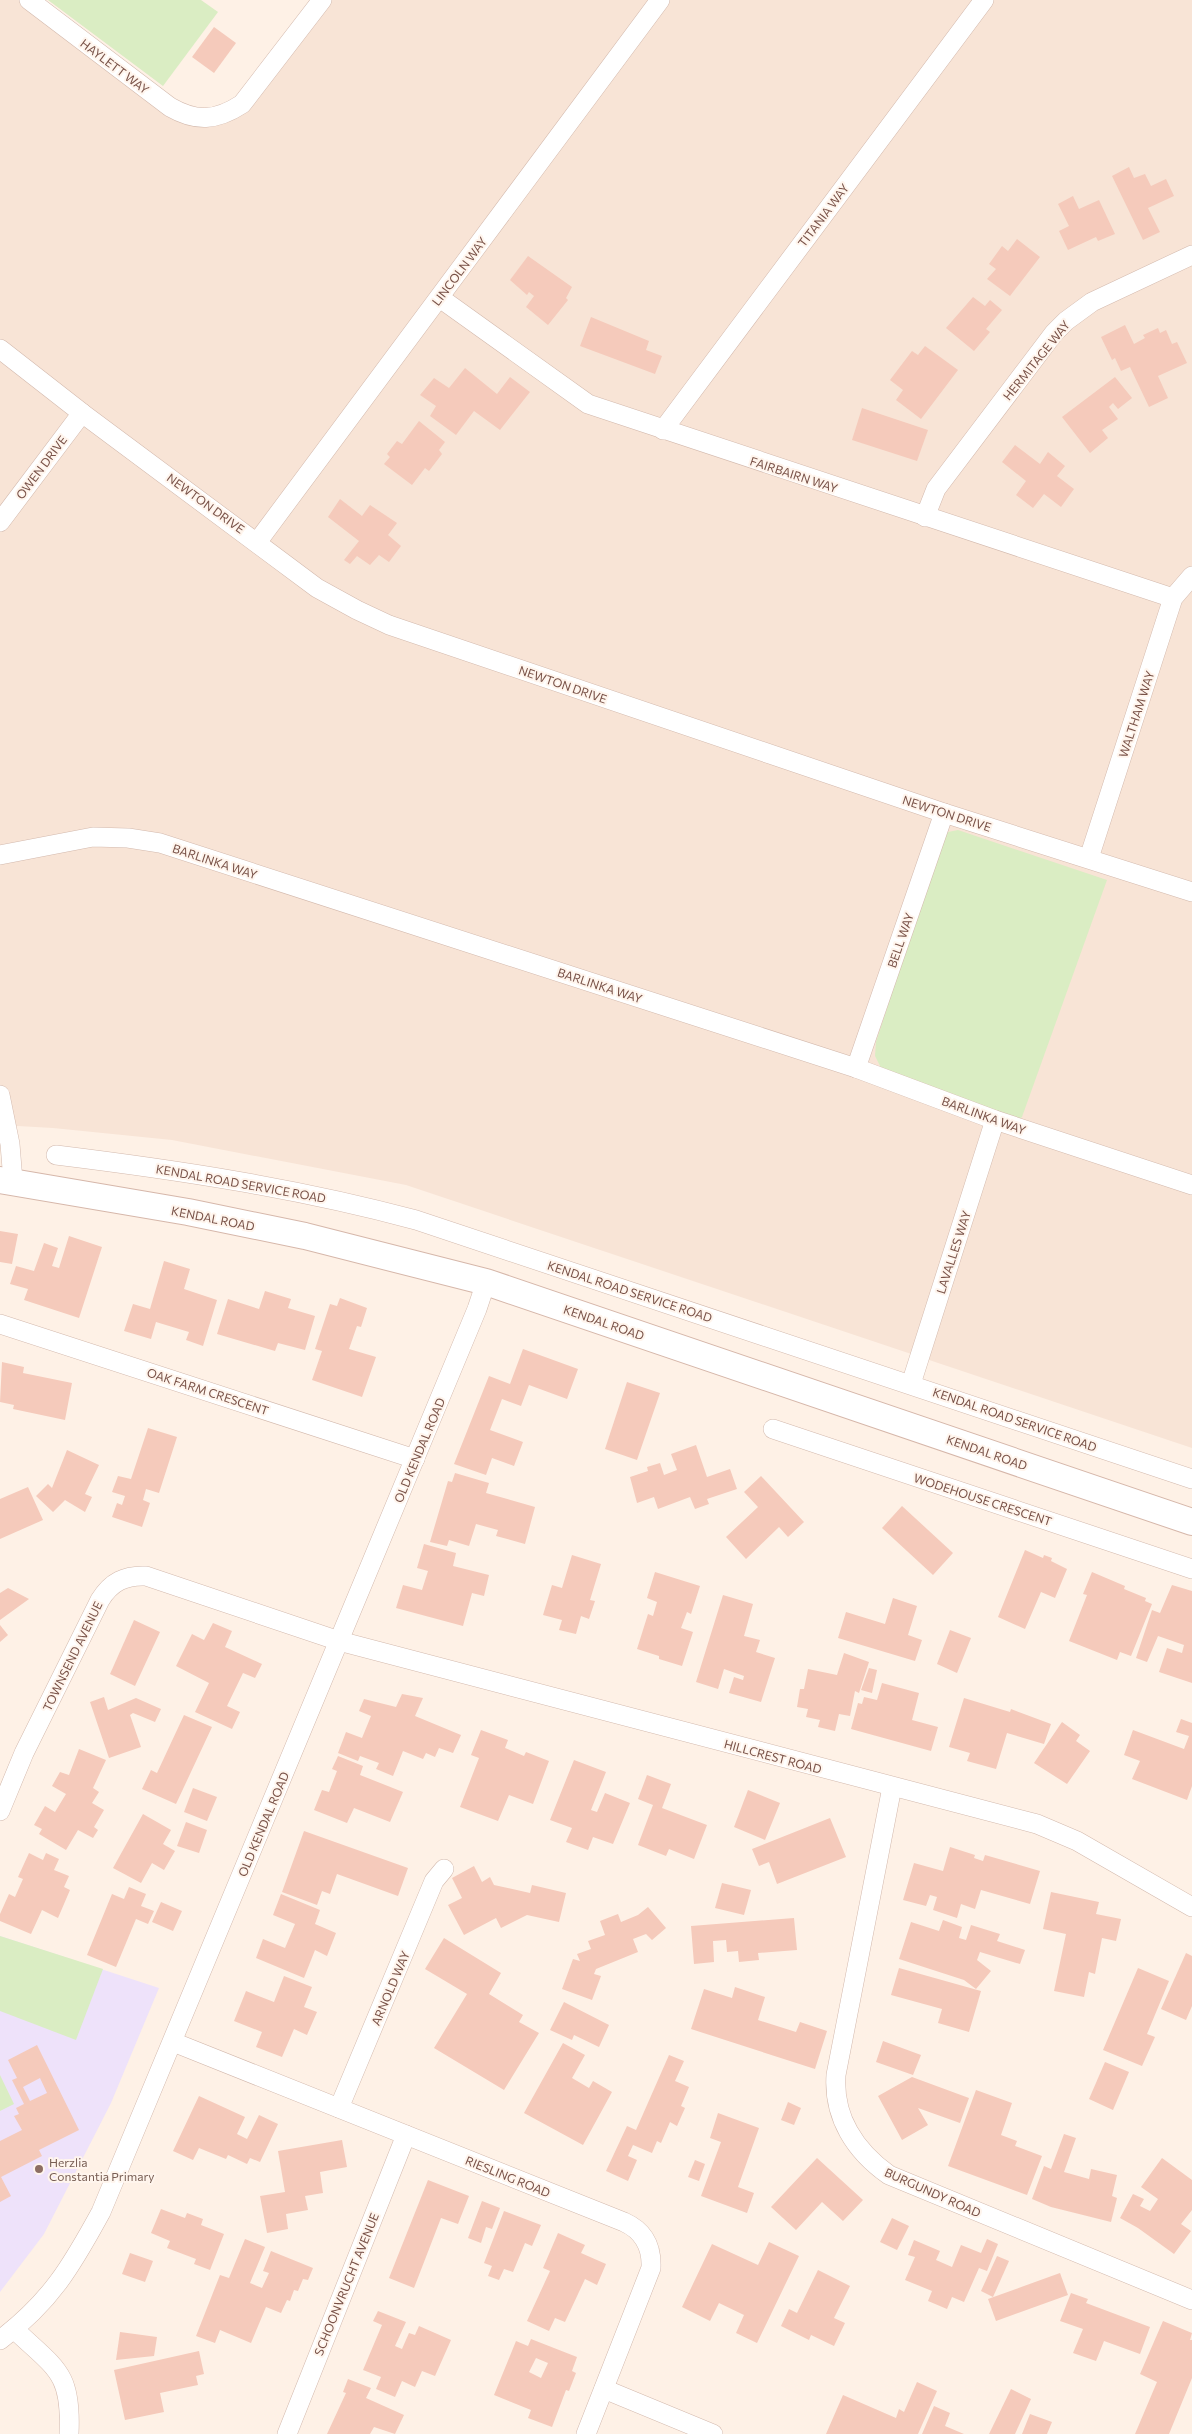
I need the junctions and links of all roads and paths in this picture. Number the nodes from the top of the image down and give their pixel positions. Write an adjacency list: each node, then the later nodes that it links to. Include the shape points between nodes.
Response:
1 (29, 0): 2 (street, HAYLETT WAY, via 170,107 189,117 208,118 242,104)
2 (322, 0)
3 (660, 0): 6 (street, LINCOLN WAY)
4 (984, 0): 9 (street, TITANIA WAY)
5 (1192, 255): 10 (street, HERMITAGE WAY, via 1092,302 1060,327 936,489)
6 (440, 298): 9 (street, FAIRBAIRN WAY, via 588,404); 12 (street, LINCOLN WAY)
7 (0, 349): 8 (street, NEWTON DRIVE)
8 (82, 413): 11 (street, OWEN DRIVE); 12 (street, NEWTON DRIVE)
9 (663, 430): 10 (street, FAIRBAIRN WAY)
10 (925, 517): 14 (street, FAIRBAIRN WAY)
11 (0, 522)
12 (258, 541): 15 (street, NEWTON DRIVE, via 317,588 389,625)
13 (1192, 576): 14 (street, WALTHAM WAY)
14 (1174, 598): 17 (street, WALTHAM WAY)
15 (944, 812): 17 (street, NEWTON DRIVE); 19 (street, BELL WAY)
16 (0, 856): 19 (street, BARLINKA WAY, via 93,837 160,843)
17 (1089, 858): 18 (street, NEWTON DRIVE)
18 (1192, 892)
19 (856, 1068): 21 (street, BARLINKA WAY)
20 (0, 1095): 23 (street, via 10,1144)
21 (995, 1120): 24 (street, BARLINKA WAY); 27 (street, LAVALLES WAY)
22 (56, 1155): 27 (street, KENDAL ROAD SERVICE ROAD, via 227,1178 416,1220)
23 (6, 1180): 25 (main road, KENDAL ROAD, via 305,1236)
24 (1192, 1185)
25 (486, 1282): 29 (street, OLD KENDAL ROAD); 31 (main road, KENDAL ROAD)
26 (0, 1324): 29 (street, OAK FARM CRESCENT)
27 (911, 1384): 30 (street, KENDAL ROAD SERVICE ROAD)
28 (773, 1429): 32 (street, WODEHOUSE CRESCENT)
29 (415, 1459): 33 (street, OLD KENDAL ROAD)
30 (1192, 1479)
31 (1192, 1522)
32 (1192, 1569)
33 (339, 1641): 34 (street, HILLCREST ROAD); 35 (street, TOWNSEND AVENUE, via 146,1576 121,1579 105,1591 100,1600 24,1753); 38 (street, OLD KENDAL ROAD)
34 (892, 1787): 37 (street, HILLCREST ROAD, via 1051,1828); 41 (street, BURGUNDY ROAD, via 836,2075 835,2099 850,2135 868,2159 889,2175)
35 (0, 1812)
36 (444, 1869): 39 (street, ARNOLD WAY, via 434,1881)
37 (1192, 1907)
38 (173, 2042): 39 (street, RIESLING ROAD); 42 (street, OLD KENDAL ROAD, via 101,2212 68,2272 33,2312)
39 (339, 2108): 40 (street, RIESLING ROAD)
40 (406, 2135): 43 (street, RIESLING ROAD, via 624,2222 645,2239 652,2258 651,2268); 45 (street, SCHOONVRUCHT AVENUE)
41 (1192, 2300)
42 (7, 2335): 44 (street, via 53,2366 64,2382 70,2401)
43 (604, 2389): 46 (street, RIESLING ROAD); 47 (street)
44 (69, 2434)
45 (286, 2434)
46 (586, 2434)
47 (713, 2434)

